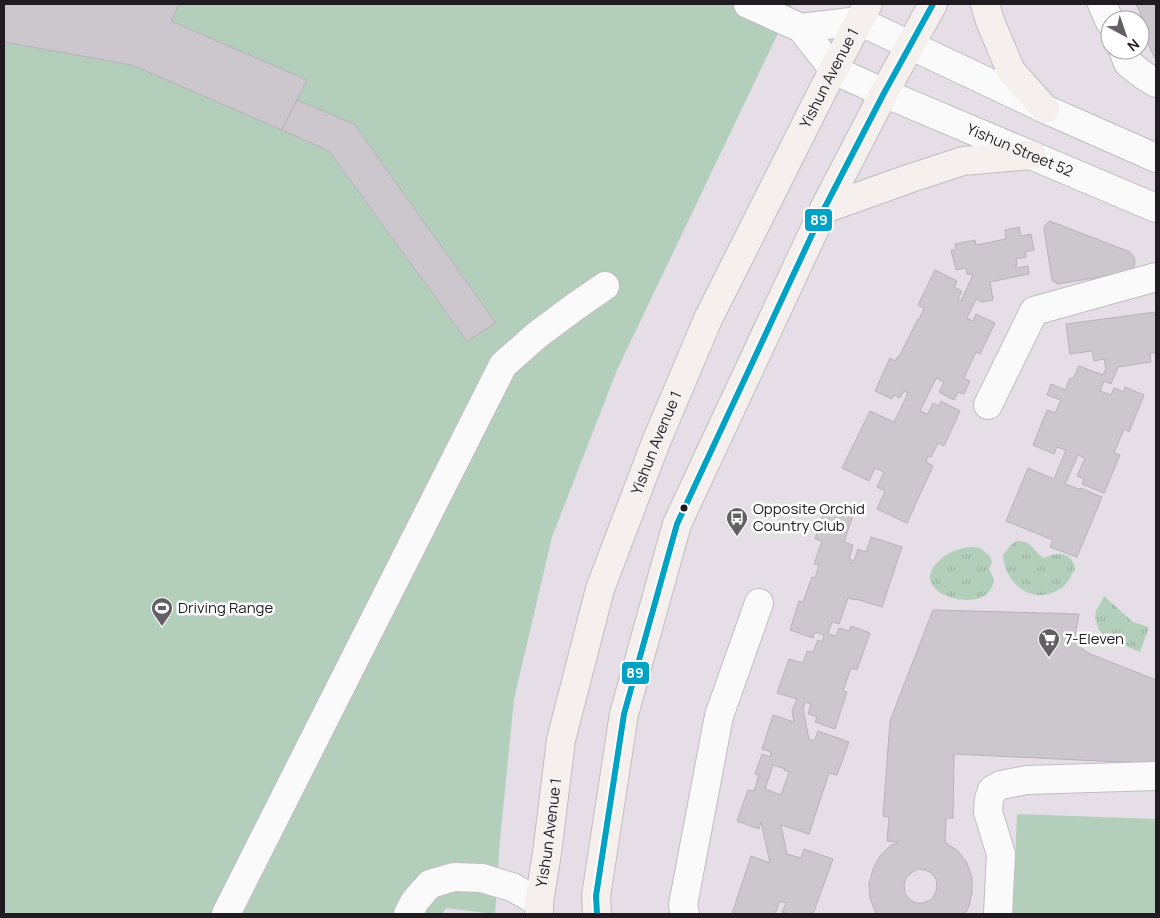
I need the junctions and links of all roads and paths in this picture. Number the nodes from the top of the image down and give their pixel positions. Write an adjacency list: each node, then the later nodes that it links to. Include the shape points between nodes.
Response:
1 (748, 4): 5 (street)
2 (933, 4): 6 (main road)
3 (985, 4): 11 (main road, via 1011,71)
4 (863, 12): 5 (street); 6 (street); 8 (main road, Yishun Avenue 1)
5 (800, 28): 8 (street)
6 (910, 46): 10 (main road); 11 (street)
7 (1127, 60): 9 (street)
8 (834, 70): 10 (street, Yishun Street 52); 21 (main road, Yishun Avenue 1, via 708,319 656,442 600,589 561,740)
9 (1156, 83)
10 (884, 93): 12 (street, Yishun Street 52); 15 (main road)
11 (1045, 109): 13 (street)
12 (1032, 155): 14 (street, Yishun Street 52); 15 (main road, via 963,161)
13 (1156, 158)
14 (1156, 208)
15 (824, 209): 24 (main road, via 677,524 624,714 596,896)
16 (1156, 278): 18 (street, via 1034,311)
17 (605, 286): 22 (street, via 537,334 503,365)
18 (988, 405)
19 (759, 603): 25 (street, via 719,716 683,906)
20 (1156, 776): 26 (street, via 1027,780 992,790 988,812 1001,854)
21 (539, 908): 23 (street, via 512,887 482,878 454,877 430,884)
22 (226, 914)
23 (408, 914)
24 (597, 914)
25 (685, 914)
26 (998, 914)

